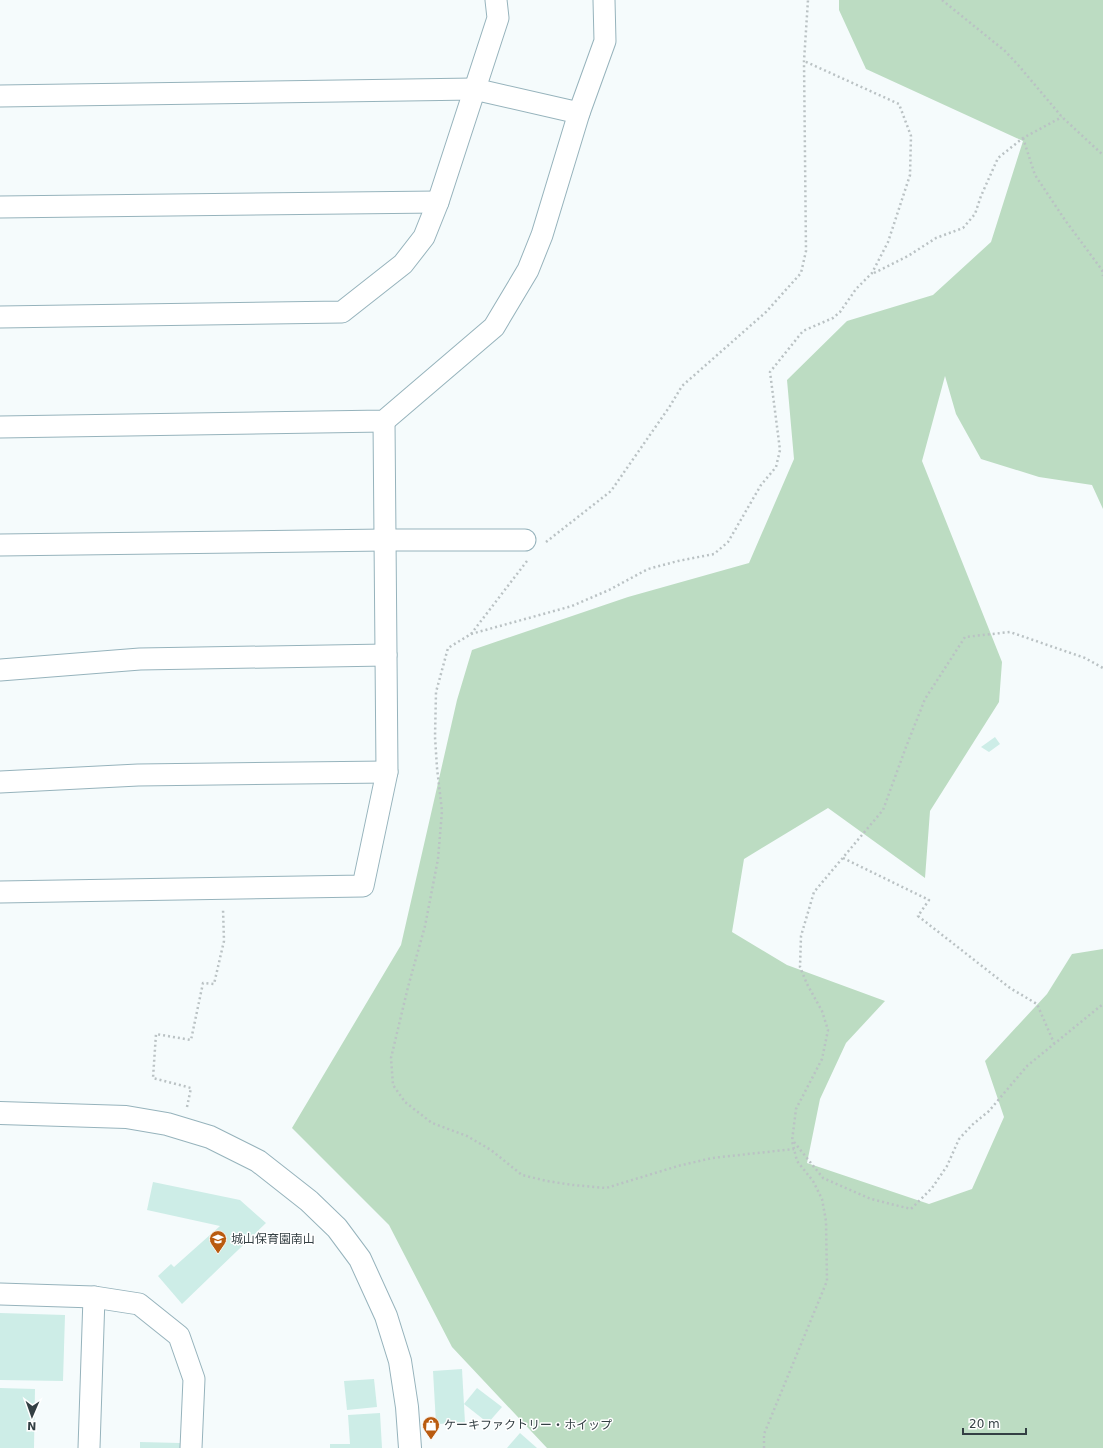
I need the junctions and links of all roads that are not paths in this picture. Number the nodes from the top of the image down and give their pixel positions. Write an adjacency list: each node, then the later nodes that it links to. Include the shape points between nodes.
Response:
1 (496, 0): 3 (street, via 498,18)
2 (604, 0): 5 (street, via 605,41)
3 (474, 89): 4 (street); 5 (street); 6 (street)
4 (0, 96)
5 (579, 114): 9 (street, via 542,235 528,270 494,327)
6 (438, 202): 7 (street); 8 (street, via 424,237 404,264 342,312)
7 (0, 207)
8 (0, 317)
9 (384, 421): 10 (street); 11 (street)
10 (0, 427)
11 (385, 540): 12 (street); 13 (street); 14 (street)
12 (0, 545)
13 (532, 548)
14 (386, 655): 15 (street, via 140,659); 16 (street)
15 (0, 670)
16 (388, 772): 17 (street, via 138,775); 18 (street, via 363,886)
17 (0, 782)
18 (0, 892)
19 (0, 1112): 24 (street, via 126,1117 167,1124 210,1137 258,1162 309,1201 337,1228 360,1259 386,1316 400,1361)
20 (0, 1294): 21 (street)
21 (94, 1298): 22 (street); 23 (street, via 139,1304 179,1336 194,1379)
22 (89, 1448)
23 (191, 1448)
24 (410, 1448)

